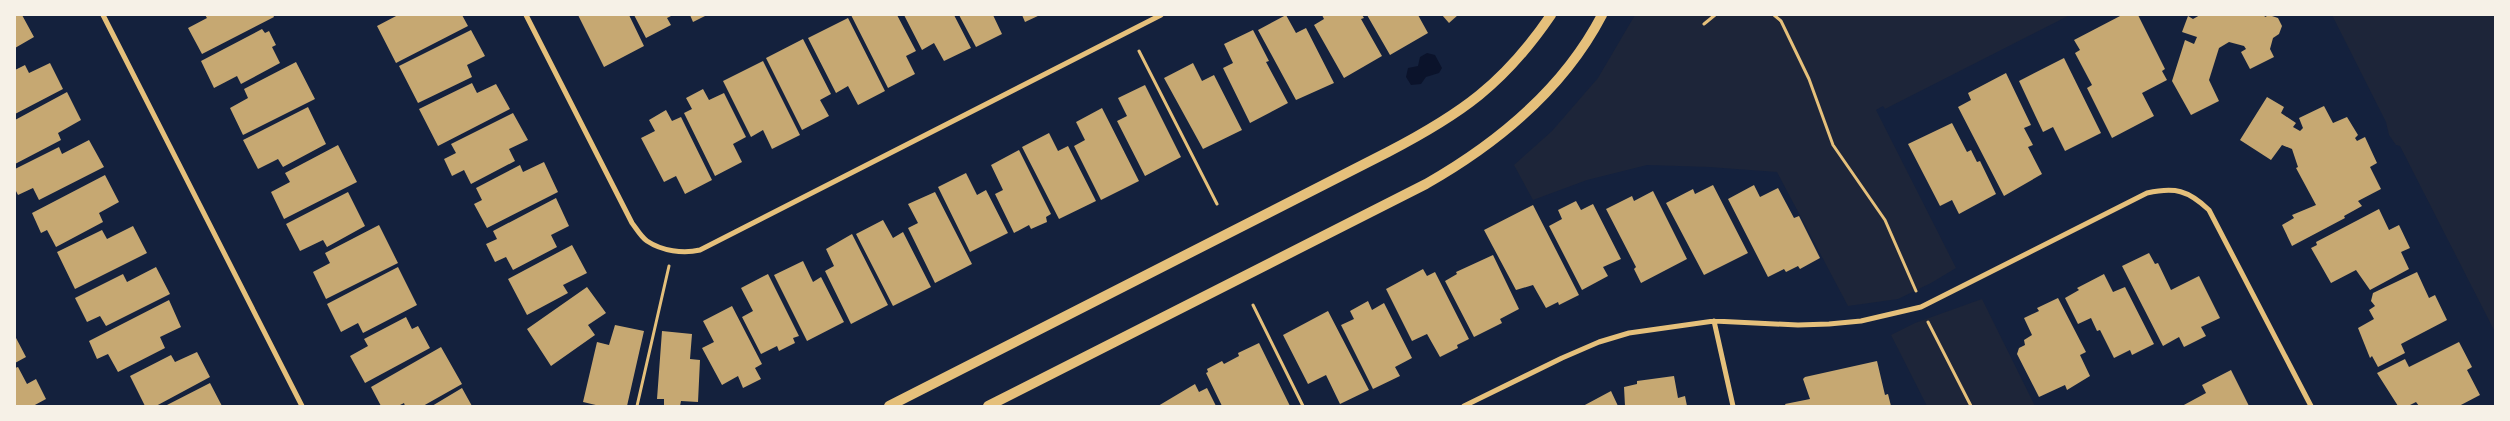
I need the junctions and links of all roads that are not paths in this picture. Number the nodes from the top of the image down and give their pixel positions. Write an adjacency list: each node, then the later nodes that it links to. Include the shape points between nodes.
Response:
1 (103, 15): 7 (street)
2 (526, 15): 3 (street, via 632,223 646,241 687,253 700,250)
3 (1162, 15)
4 (1551, 15): 8 (main road, via 1519,58 1492,86 1442,124)
5 (1602, 15): 9 (main road, via 1573,61 1544,96 1476,154 1426,184)
6 (1714, 321): 10 (street, via 1629,333 1599,342); 11 (street); 12 (street, via 1829,324 1861,321 1921,308 2147,193 2166,189 2187,193 2209,210)
7 (302, 406)
8 (889, 406)
9 (988, 406)
10 (1464, 406)
11 (1733, 406)
12 (2311, 406)

